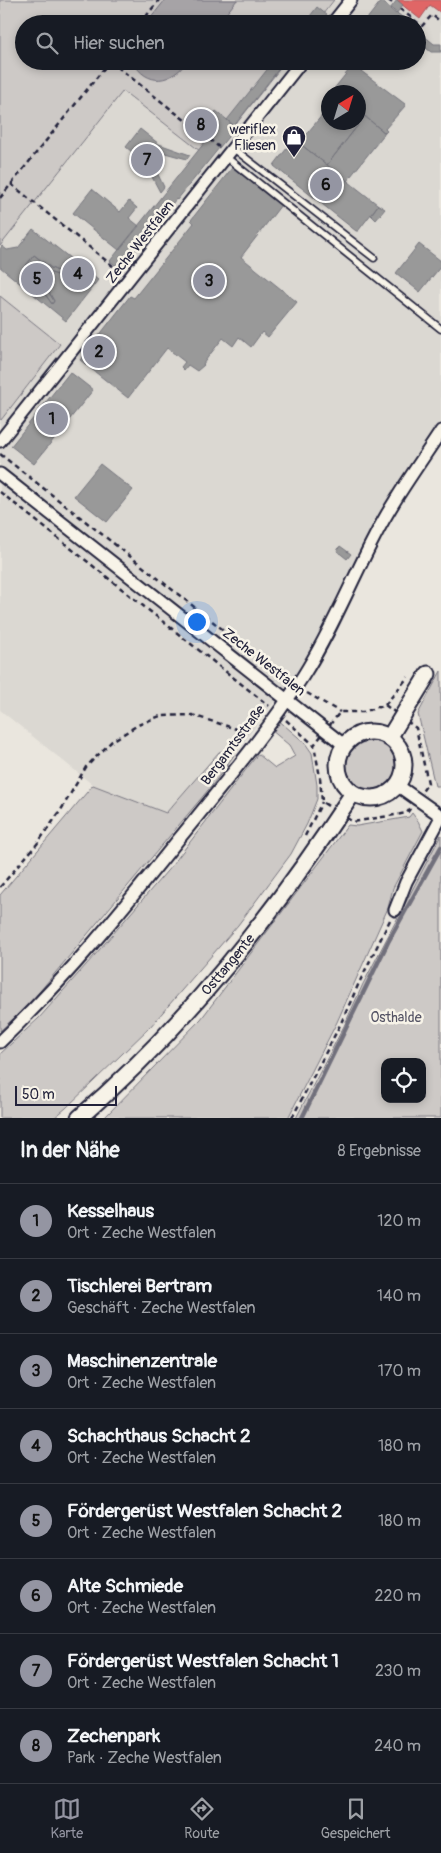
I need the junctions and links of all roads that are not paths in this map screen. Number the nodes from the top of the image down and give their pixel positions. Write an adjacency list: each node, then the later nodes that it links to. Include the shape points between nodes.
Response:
1 (350, 0): 2 (street)
2 (339, 15)
3 (295, 70): 4 (street, Zeche Westfalen)
4 (229, 153): 5 (lane); 6 (lane); 8 (street, Zeche Westfalen)
5 (374, 258)
6 (441, 329)
7 (441, 432): 11 (street, Bergamtsstraße, via 390,508 327,637)
8 (0, 441)
9 (0, 474): 11 (street, Zeche Westfalen)
10 (428, 674): 12 (street)
11 (287, 699): 13 (street, Zeche Westfalen); 18 (street, Bergamtsstraße, via 171,849 88,949 34,1010)
12 (389, 738): 13 (street, via 380,733 365,733 352,738); 14 (street, via 402,754 404,765)
13 (344, 746): 15 (street, via 338,766 345,786)
14 (398, 785): 15 (street, via 382,796 372,798); 16 (street)
15 (353, 793): 19 (street, Osttangente, via 306,864 252,936 164,1038)
16 (441, 817): 17 (street, via 406,882)
17 (395, 910)
18 (0, 1042)
19 (79, 1118)

